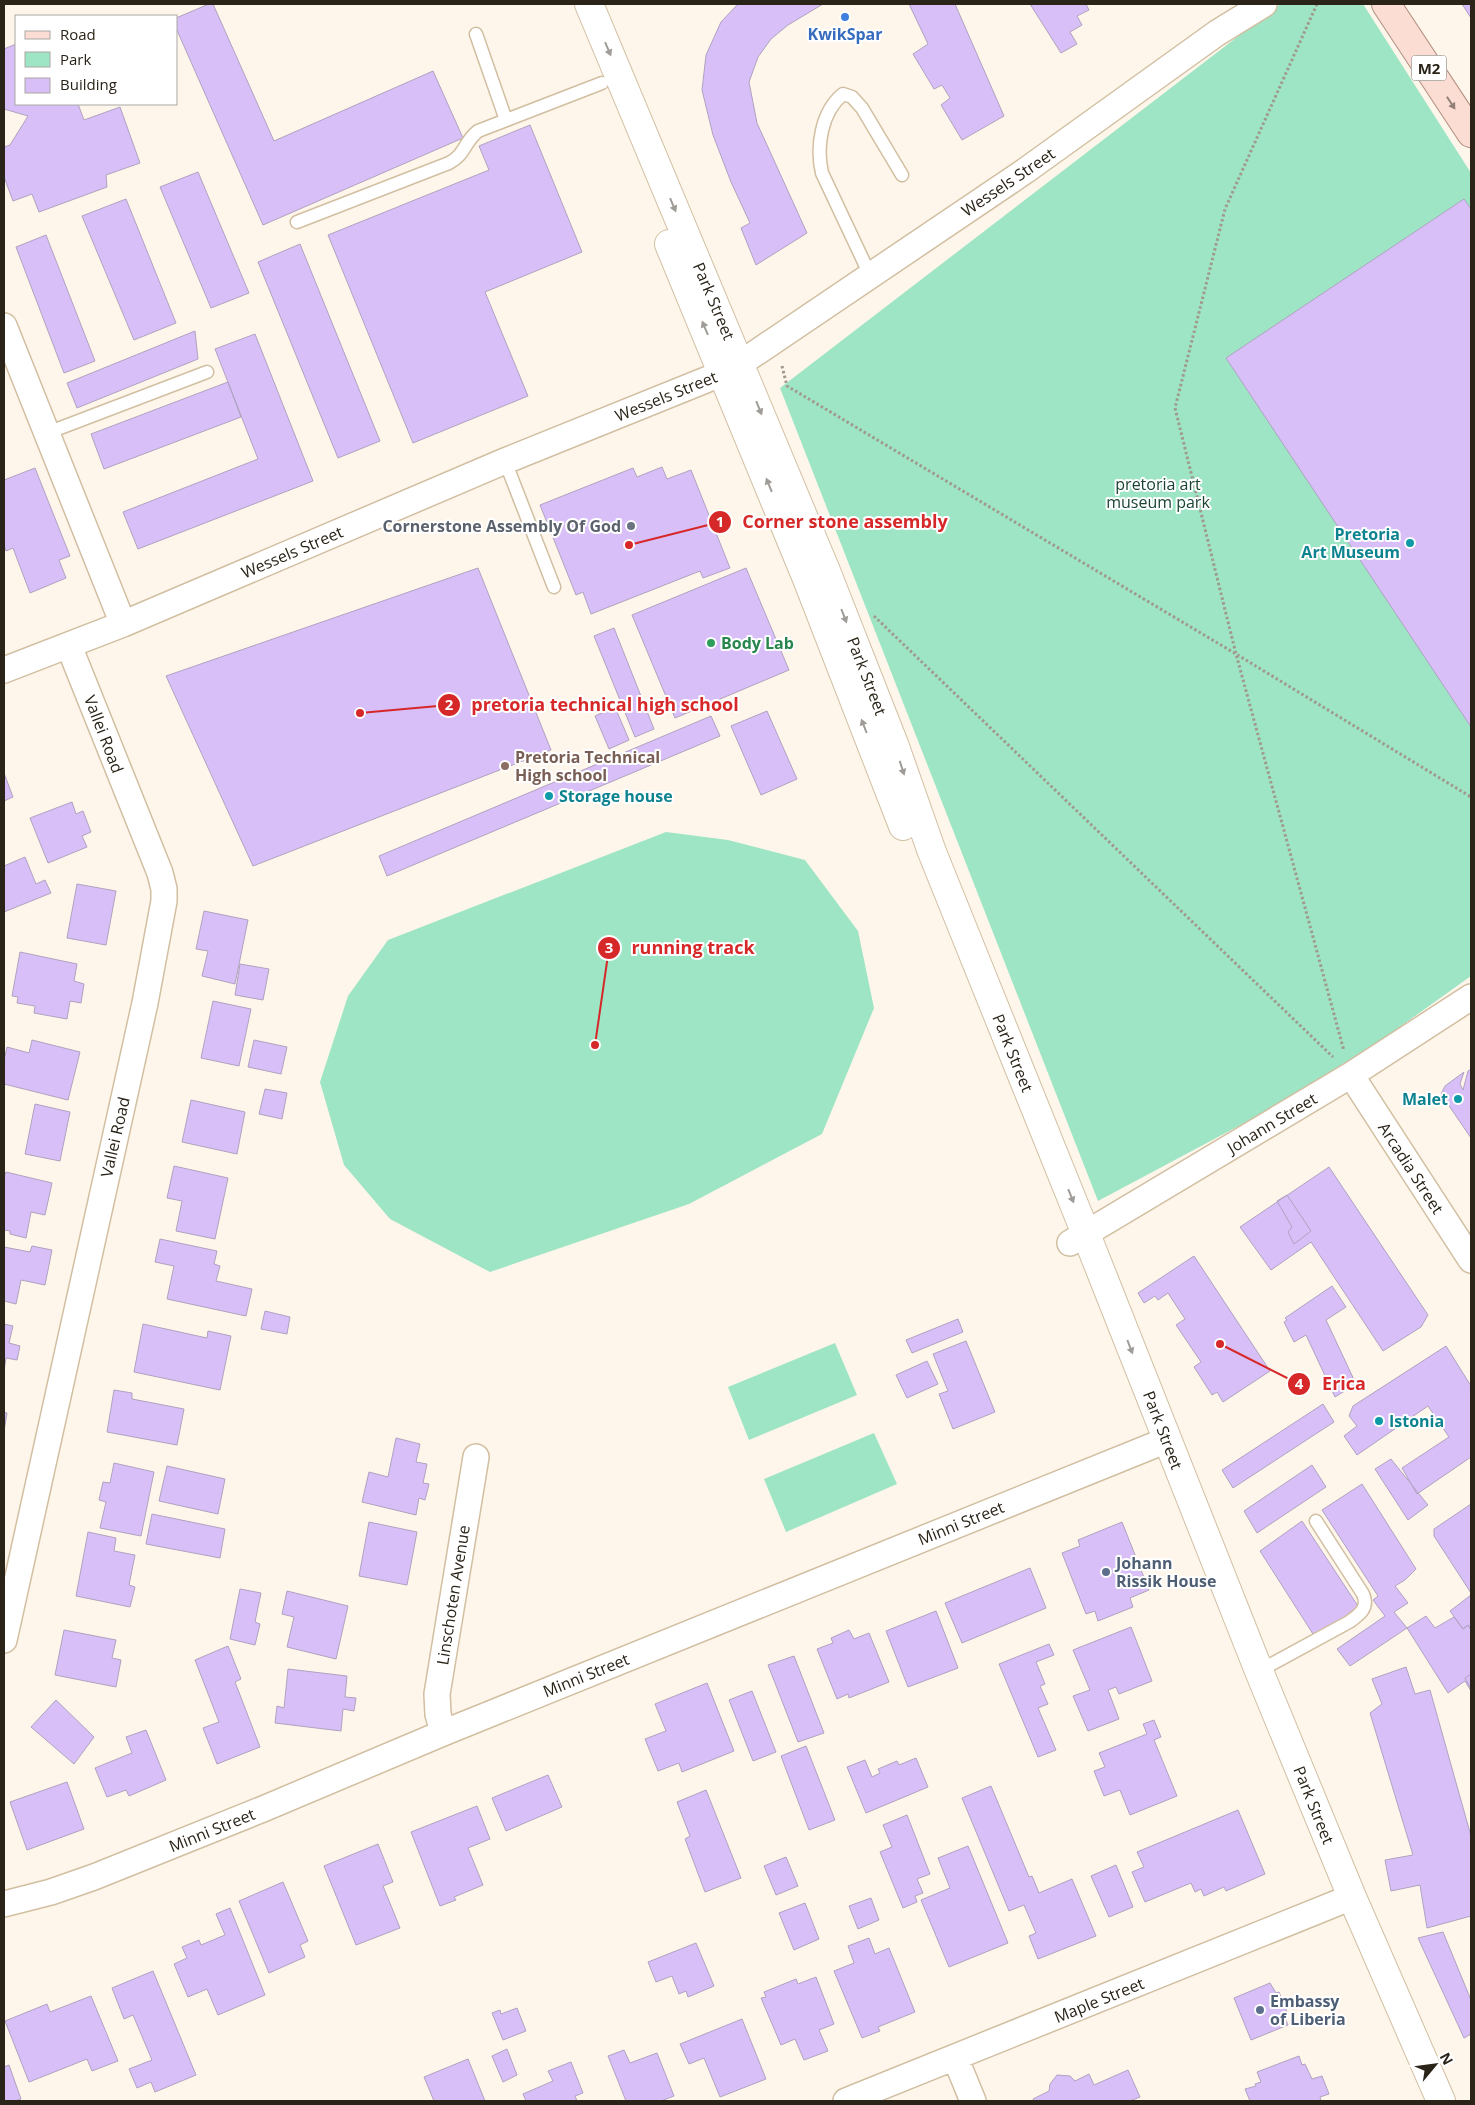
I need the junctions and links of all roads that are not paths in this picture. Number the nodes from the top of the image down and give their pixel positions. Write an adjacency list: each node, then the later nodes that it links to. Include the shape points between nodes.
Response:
1 (570, 4): 6 (street, Park Street)
2 (589, 4): 13 (street, Park Street, one-way to 13)
3 (1264, 4): 11 (street, Wessels Street, via 1217,33 1025,171)
4 (1386, 4): 8 (main road, M2, one-way to 8)
5 (476, 34): 7 (lane)
6 (602, 83): 7 (lane); 13 (street, Park Street, one-way to 6)
7 (506, 120): 10 (lane, via 469,137 458,158)
8 (1471, 133)
9 (902, 175): 11 (lane, via 862,108 852,97 843,94 836,100 822,127 819,160 822,173)
10 (296, 222)
11 (870, 275): 13 (street, Wessels Street)
12 (4, 326): 15 (street)
13 (732, 368): 16 (street, Wessels Street); 23 (street, Park Street, via 826,571)
14 (207, 372): 15 (lane)
15 (47, 433): 18 (street)
16 (504, 461): 17 (lane); 18 (street, Wessels Street)
17 (554, 587)
18 (124, 624): 19 (street, Wessels Street)
19 (69, 646): 20 (street, Wessels Street); 28 (street, Vallei Road, via 160,873 164,901 145,1003)
20 (4, 670)
21 (1471, 997): 22 (street, Johann Street)
22 (1351, 1075): 23 (street, Johann Street); 24 (street, Arcadia Street)
23 (1078, 1238): 25 (street, Park Street)
24 (1471, 1260)
25 (1159, 1443): 29 (street, Park Street); 30 (street, Minni Street); 31 (street, Park Street)
26 (476, 1457): 30 (street, Linschoten Avenue, via 437,1694)
27 (1316, 1521): 29 (lane, via 1362,1594 1366,1602 1364,1608 1349,1622)
28 (4, 1640)
29 (1259, 1671): 31 (street, Park Street)
30 (442, 1733): 32 (street, Minni Street, via 94,1877)
31 (1344, 1900): 33 (street, Maple Street); 36 (street, Park Street); 37 (street, Park Street)
32 (4, 1904)
33 (955, 2057): 34 (street, Maple Street); 35 (street)
34 (846, 2101)
35 (973, 2101)
36 (1420, 2101)
37 (1441, 2101)

